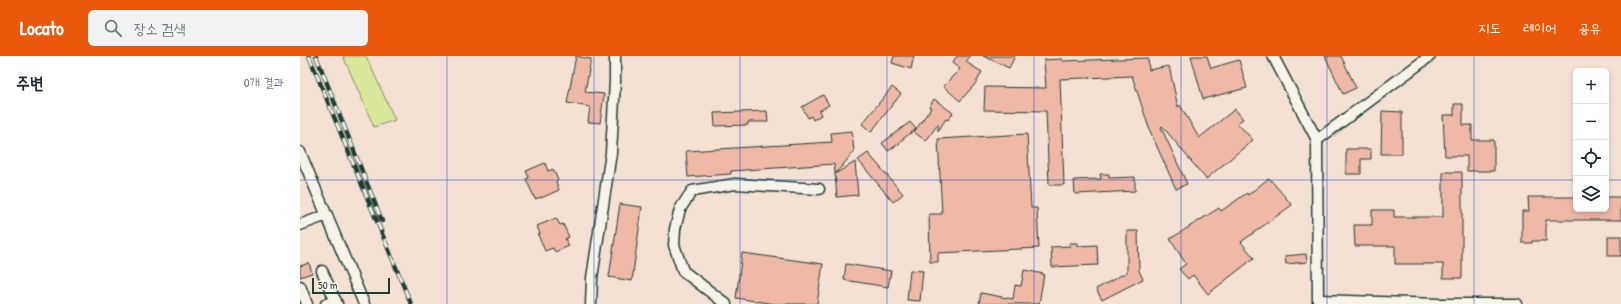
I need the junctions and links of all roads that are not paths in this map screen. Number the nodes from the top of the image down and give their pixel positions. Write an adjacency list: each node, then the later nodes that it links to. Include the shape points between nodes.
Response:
1 (615, 56): 15 (street, via 611,153 592,278)
2 (1272, 56): 4 (street)
3 (1430, 56): 4 (street)
4 (1316, 140): 11 (street)
5 (300, 152): 7 (street)
6 (819, 189): 16 (street, via 735,184 692,191 680,209 674,229 674,245 683,270)
7 (327, 215): 8 (street); 14 (street)
8 (300, 225)
9 (322, 271): 12 (street)
10 (300, 286): 13 (street)
11 (1318, 302): 17 (street)
12 (333, 303)
13 (307, 304)
14 (364, 304)
15 (591, 304)
16 (726, 304)
17 (1517, 304)

